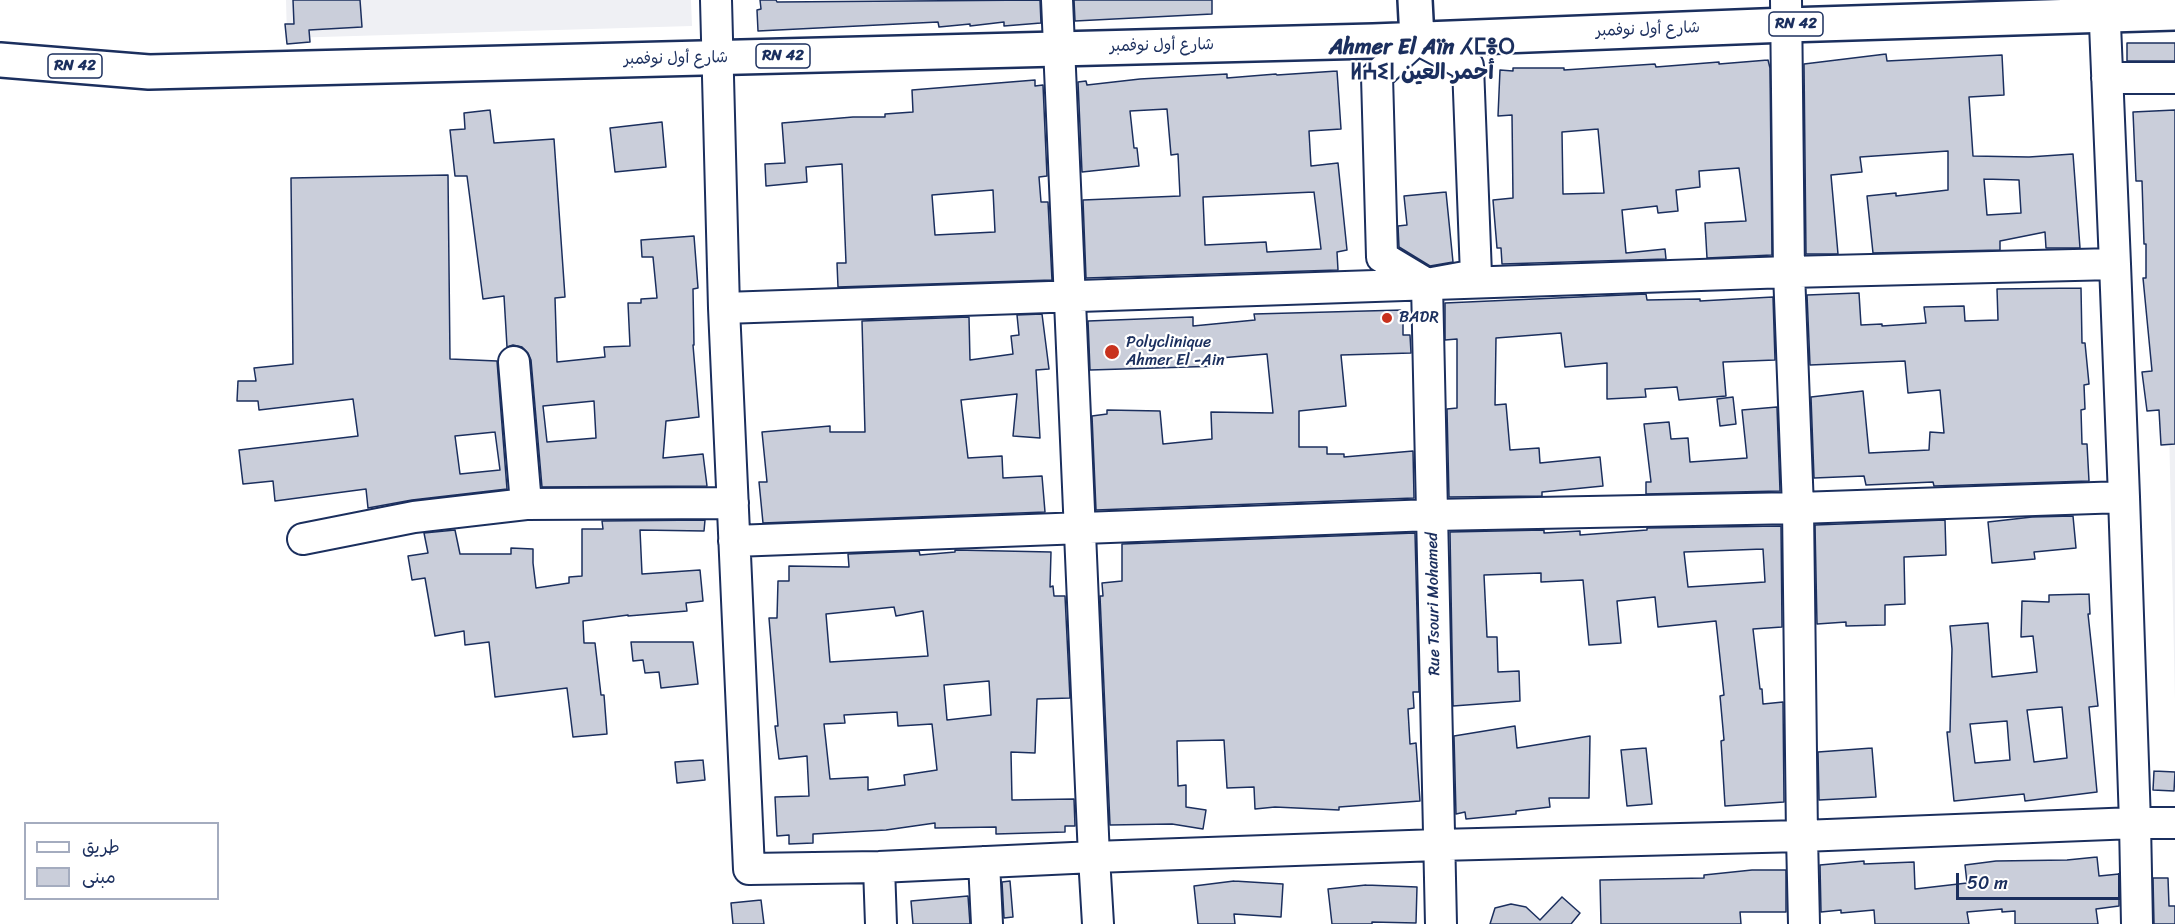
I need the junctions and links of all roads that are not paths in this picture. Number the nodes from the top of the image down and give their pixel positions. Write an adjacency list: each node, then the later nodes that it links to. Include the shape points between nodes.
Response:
1 (716, 0): 9 (street)
2 (1057, 0): 8 (street)
3 (1415, 0): 7 (main road)
4 (2104, 7): 5 (main road, شارع أول نوفمبر / RN 42); 6 (main road, شارع أول نوفمبر / RN 42); 11 (street)
5 (1787, 12): 7 (main road, شارع أول نوفمبر / RN 42); 14 (street)
6 (2175, 13)
7 (1417, 39): 8 (main road, شارع أول نوفمبر / RN 42); 15 (street, via 1377,76 1382,257); 15 (street, via 1468,66 1476,275)
8 (1060, 48): 9 (main road, شارع أول نوفمبر / RN 42); 16 (street)
9 (717, 58): 10 (main road, شارع أول نوفمبر / RN 42, via 149,72); 17 (street)
10 (0, 60)
11 (2107, 78): 12 (street); 13 (street)
12 (2175, 78)
13 (2115, 264): 14 (street); 19 (street)
14 (1789, 272): 15 (street); 22 (street)
15 (1427, 284): 16 (street); 23 (street, Rue Tsouri Mohamed)
16 (1070, 296): 17 (street); 24 (street)
17 (724, 308): 20 (street)
18 (514, 362): 21 (street)
19 (2124, 497): 22 (street); 28 (street)
20 (733, 503): 21 (street); 26 (street)
21 (526, 504): 25 (street, via 414,517)
22 (1798, 508): 23 (street); 29 (street)
23 (1432, 515): 24 (street); 30 (street, Rue Tsouri Mohamed)
24 (1080, 528): 26 (street); 31 (street)
25 (303, 539)
26 (734, 541): 33 (street, via 749,869)
27 (2175, 822): 28 (street)
28 (2135, 823): 29 (street); 39 (street)
29 (1802, 836): 30 (street); 38 (street)
30 (1438, 845): 31 (street); 37 (street, Rue Tsouri Mohamed)
31 (1094, 857): 32 (street); 36 (street)
32 (984, 862): 33 (street); 35 (street)
33 (879, 867): 34 (street)
34 (881, 924)
35 (987, 924)
36 (1098, 924)
37 (1441, 924)
38 (1804, 924)
39 (2137, 924)

